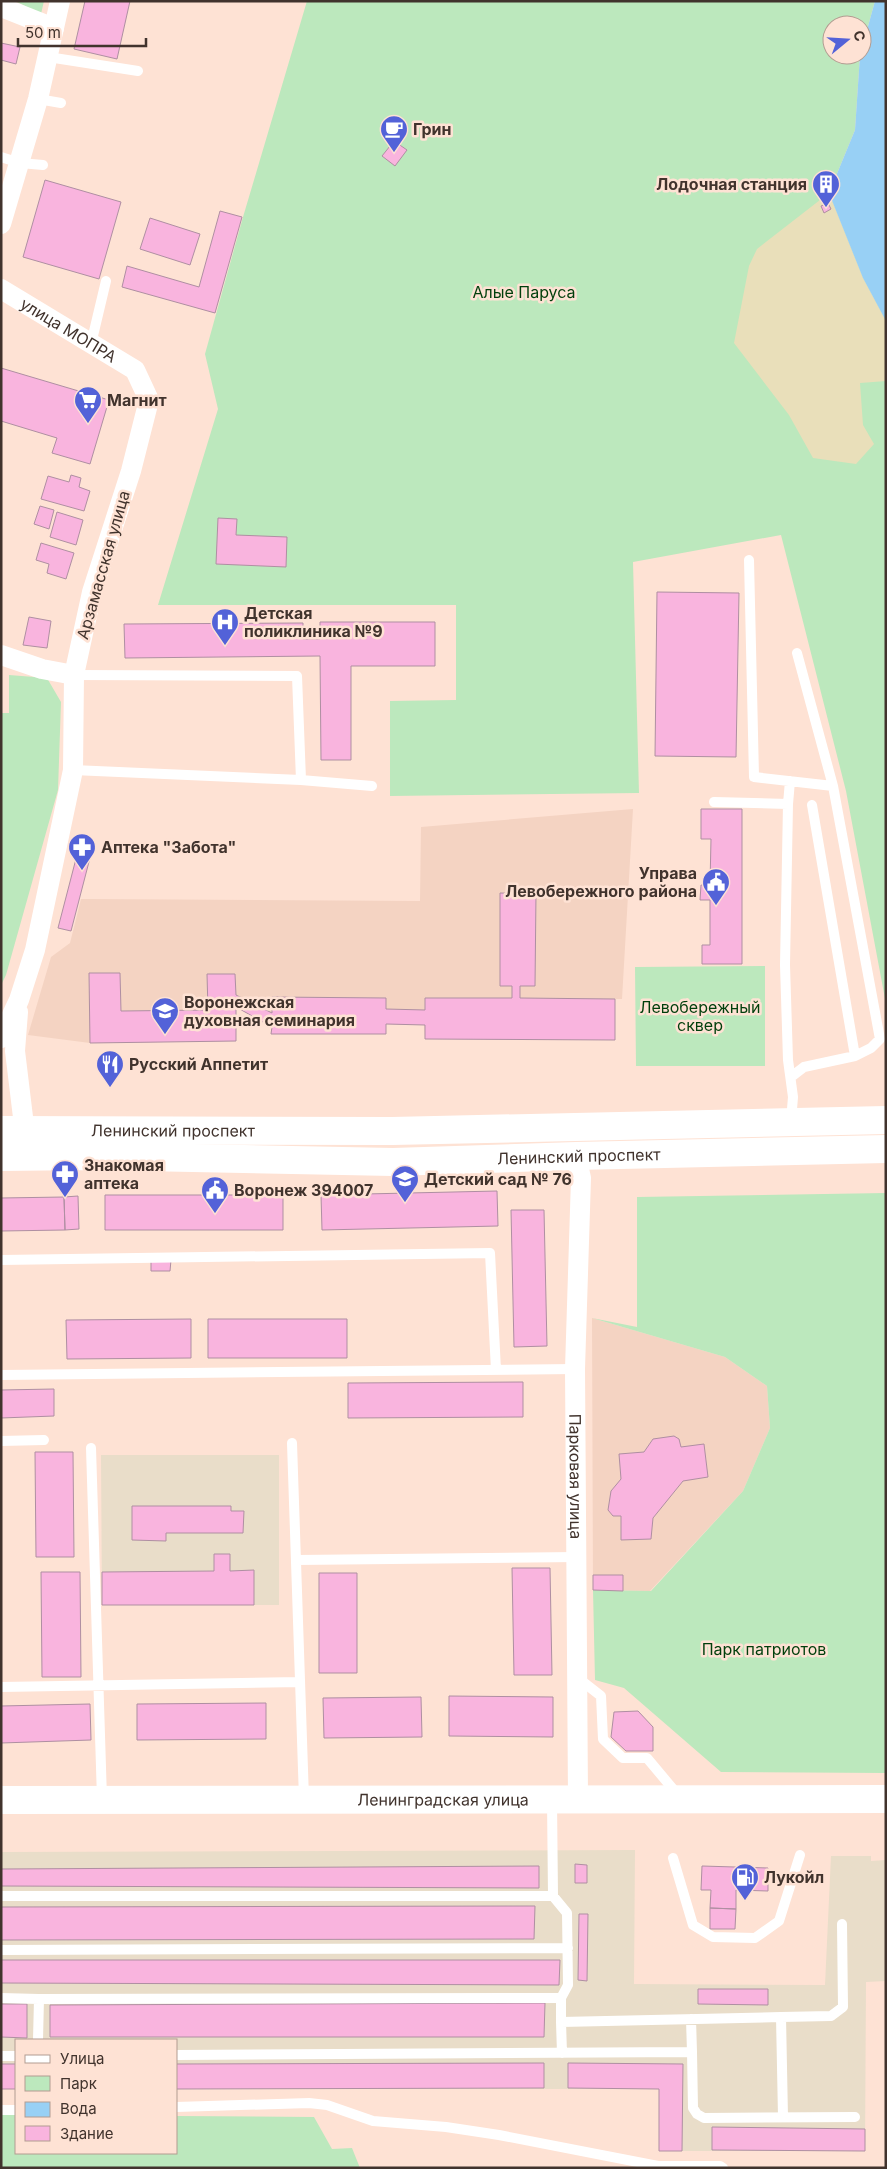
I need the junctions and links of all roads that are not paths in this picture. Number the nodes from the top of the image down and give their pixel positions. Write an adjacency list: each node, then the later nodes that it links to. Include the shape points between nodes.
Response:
1 (60, 1): 3 (street)
2 (1, 8): 3 (street)
3 (54, 28): 4 (street)
4 (48, 56): 5 (lane); 6 (street)
5 (138, 71)
6 (38, 99): 7 (lane); 8 (street)
7 (61, 103)
8 (10, 160): 9 (lane); 10 (street)
9 (43, 166)
10 (1, 224)
11 (106, 281): 13 (lane)
12 (1, 289): 13 (street, улица МОПРА)
13 (91, 344): 14 (street, улица МОПРА)
14 (135, 370): 18 (street, Арзамасская улица, via 149,400 131,471 92,592)
15 (749, 560): 21 (lane, via 754,778)
16 (797, 654): 23 (lane)
17 (1, 655): 18 (street, via 42,669)
18 (74, 675): 19 (street, Арзамасская улица); 20 (lane, via 297,676)
19 (73, 770): 20 (lane); 27 (street, Арзамасская улица, via 34,950)
20 (301, 780): 22 (lane)
21 (790, 781): 23 (lane); 25 (lane)
22 (372, 786)
23 (833, 786): 29 (lane, via 880,1039)
24 (714, 802): 25 (lane)
25 (788, 804): 30 (lane, via 785,965)
26 (812, 805): 29 (lane)
27 (19, 1000): 28 (street, Арзамасская улица); 33 (street, Арзамасская улица)
28 (2, 1035)
29 (855, 1056): 30 (lane, via 804,1067)
30 (791, 1077): 32 (lane)
31 (886, 1120): 32 (main road, Ленинский проспект)
32 (791, 1122): 33 (main road, Ленинский проспект); 35 (main road)
33 (14, 1144): 36 (main road, Ленинский проспект, via 393,1162)
34 (886, 1149): 35 (main road, Ленинский проспект)
35 (791, 1152): 36 (main road, Ленинский проспект)
36 (576, 1156): 38 (street, Парковая улица, via 581,1178)
37 (1, 1260): 39 (lane, via 490,1253)
38 (575, 1369): 39 (lane); 45 (street, Парковая улица)
39 (496, 1370): 40 (lane)
40 (1, 1376)
41 (44, 1440): 42 (lane)
42 (1, 1441)
43 (292, 1443): 46 (lane)
44 (91, 1448): 49 (lane)
45 (577, 1557): 46 (lane); 47 (street, Парковая улица)
46 (296, 1560): 48 (lane)
47 (578, 1678): 52 (street, Парковая улица); 53 (lane, via 601,1696 603,1739 623,1758 647,1758)
48 (300, 1682): 49 (lane); 55 (lane)
49 (99, 1685): 50 (lane); 54 (lane)
50 (1, 1686)
51 (552, 1798): 52 (main road, Ленинградская улица); 55 (main road, Ленинградская улица); 61 (lane)
52 (578, 1798): 53 (main road, Ленинградская улица)
53 (681, 1798): 56 (main road, Ленинградская улица)
54 (102, 1799): 55 (main road, Ленинградская улица); 57 (main road, Ленинградская улица)
55 (304, 1799)
56 (886, 1799)
57 (1, 1800)
58 (800, 1855): 59 (lane, via 779,1921 755,1938 712,1937 693,1925)
59 (673, 1858)
60 (1, 1896): 61 (lane)
61 (553, 1896): 63 (lane, via 567,1913)
62 (842, 1924): 68 (lane, via 843,2007 830,2016)
63 (568, 1948): 64 (lane); 67 (lane, via 568,1985)
64 (1, 1950)
65 (1, 1998): 66 (lane)
66 (39, 1998): 67 (lane); 71 (lane)
67 (561, 1998): 70 (lane)
68 (781, 2017): 69 (lane); 80 (lane)
69 (691, 2019): 70 (lane); 72 (lane)
70 (561, 2022): 73 (lane)
71 (38, 2039)
72 (692, 2052): 73 (lane); 80 (lane, via 692,2108 697,2114 704,2118)
73 (562, 2053): 74 (lane)
74 (178, 2055)
75 (1, 2056): 76 (lane)
76 (15, 2056)
77 (178, 2107): 82 (lane, via 327,2105 373,2121 499,2135 658,2166)
78 (1, 2110): 79 (lane)
79 (15, 2110)
80 (783, 2117): 81 (lane)
81 (855, 2117)
82 (722, 2168)

